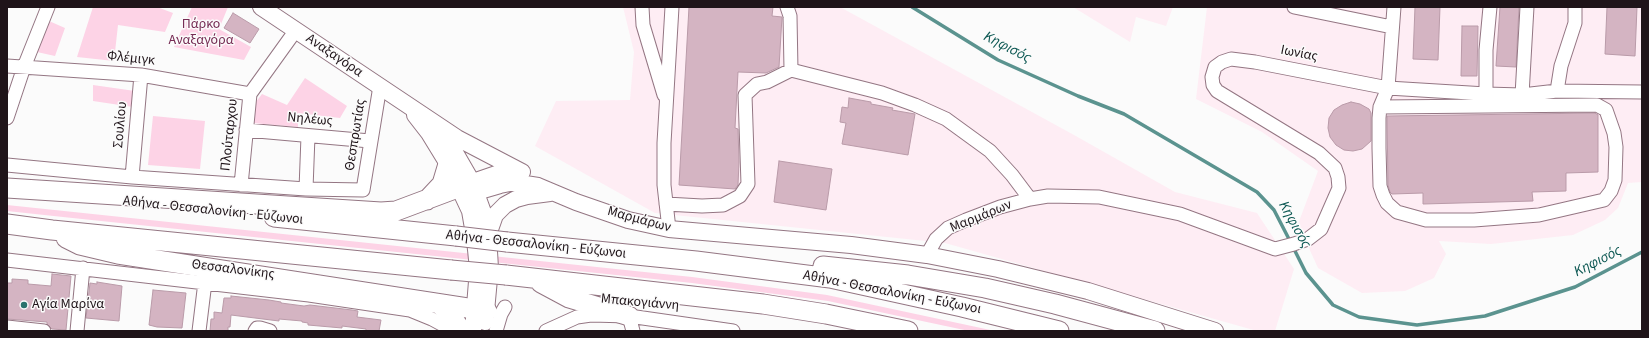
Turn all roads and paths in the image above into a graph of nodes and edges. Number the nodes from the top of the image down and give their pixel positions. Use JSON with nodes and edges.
{"nodes":[{"id":1,"x":48,"y":7,"type":"edge"},
{"id":2,"x":262,"y":7,"type":"edge"},
{"id":3,"x":642,"y":7,"type":"edge"},
{"id":4,"x":672,"y":7,"type":"edge"},
{"id":5,"x":787,"y":7,"type":"edge"},
{"id":6,"x":1294,"y":7,"type":"edge"},
{"id":7,"x":1394,"y":7,"type":"edge"},
{"id":8,"x":1490,"y":7,"type":"edge"},
{"id":9,"x":1527,"y":7,"type":"edge"},
{"id":10,"x":1575,"y":7,"type":"edge"},
{"id":11,"x":1392,"y":27,"type":"junction"},
{"id":12,"x":296,"y":30,"type":"junction"},
{"id":13,"x":7,"y":66,"type":"edge"},
{"id":14,"x":24,"y":68,"type":"junction"},
{"id":15,"x":791,"y":70,"type":"junction"},
{"id":16,"x":141,"y":75,"type":"junction"},
{"id":17,"x":380,"y":86,"type":"junction"},
{"id":18,"x":1388,"y":88,"type":"junction"},
{"id":19,"x":1557,"y":91,"type":"junction"},
{"id":20,"x":1642,"y":92,"type":"edge"},
{"id":21,"x":250,"y":94,"type":"junction"},
{"id":22,"x":1486,"y":94,"type":"junction"},
{"id":23,"x":1522,"y":95,"type":"junction"},
{"id":24,"x":666,"y":102,"type":"junction"},
{"id":25,"x":407,"y":104,"type":"junction"},
{"id":26,"x":1380,"y":107,"type":"junction"},
{"id":27,"x":7,"y":118,"type":"edge"},
{"id":28,"x":439,"y":126,"type":"junction"},
{"id":29,"x":246,"y":130,"type":"junction"},
{"id":30,"x":308,"y":136,"type":"junction"},
{"id":31,"x":370,"y":141,"type":"junction"},
{"id":32,"x":448,"y":164,"type":"junction"},
{"id":33,"x":7,"y":165,"type":"edge"},
{"id":34,"x":522,"y":172,"type":"junction"},
{"id":35,"x":132,"y":177,"type":"junction"},
{"id":36,"x":241,"y":185,"type":"junction"},
{"id":37,"x":7,"y":188,"type":"edge"},
{"id":38,"x":306,"y":189,"type":"junction"},
{"id":39,"x":468,"y":189,"type":"junction"},
{"id":40,"x":556,"y":193,"type":"junction"},
{"id":41,"x":1030,"y":199,"type":"junction"},
{"id":42,"x":426,"y":201,"type":"junction"},
{"id":43,"x":666,"y":204,"type":"junction"},
{"id":44,"x":600,"y":209,"type":"junction"},
{"id":45,"x":7,"y":224,"type":"edge"},
{"id":46,"x":669,"y":229,"type":"junction"},
{"id":47,"x":52,"y":230,"type":"junction"},
{"id":48,"x":488,"y":236,"type":"junction"},
{"id":49,"x":1274,"y":249,"type":"joint"},
{"id":50,"x":927,"y":255,"type":"junction"},
{"id":51,"x":7,"y":260,"type":"edge"},
{"id":52,"x":696,"y":261,"type":"junction"},
{"id":53,"x":83,"y":268,"type":"junction"},
{"id":54,"x":531,"y":278,"type":"junction"},
{"id":55,"x":205,"y":282,"type":"junction"},
{"id":56,"x":439,"y":304,"type":"junction"},
{"id":57,"x":489,"y":309,"type":"junction"},
{"id":58,"x":631,"y":323,"type":"edge"},
{"id":59,"x":7,"y":327,"type":"edge"},
{"id":60,"x":689,"y":327,"type":"edge"},
{"id":61,"x":256,"y":330,"type":"edge"},
{"id":62,"x":44,"y":331,"type":"edge"},
{"id":63,"x":77,"y":331,"type":"edge"},
{"id":64,"x":199,"y":331,"type":"edge"},
{"id":65,"x":270,"y":331,"type":"edge"},
{"id":66,"x":450,"y":331,"type":"edge"},
{"id":67,"x":462,"y":331,"type":"edge"},
{"id":68,"x":473,"y":331,"type":"edge"},
{"id":69,"x":483,"y":331,"type":"edge"},
{"id":70,"x":496,"y":331,"type":"edge"},
{"id":71,"x":546,"y":331,"type":"edge"},
{"id":72,"x":733,"y":331,"type":"edge"},
{"id":73,"x":908,"y":331,"type":"edge"},
{"id":74,"x":1059,"y":331,"type":"edge"},
{"id":75,"x":1155,"y":331,"type":"edge"},
{"id":76,"x":1215,"y":331,"type":"edge"}],
"edges":[{"from":1,"to":14,"type":"street"},
{"from":2,"to":12,"type":"main road","name":"Αναξαγόρα"},
{"from":3,"to":24,"type":"street"},
{"from":4,"to":24,"type":"street"},
{"from":5,"to":15,"type":"street"},
{"from":6,"to":11,"type":"street"},
{"from":7,"to":11,"type":"street"},
{"from":8,"to":22,"type":"street"},
{"from":9,"to":23,"type":"street"},
{"from":10,"to":19,"type":"street"},
{"from":11,"to":18,"type":"street"},
{"from":12,"to":17,"type":"main road","name":"Αναξαγόρα"},
{"from":12,"to":21,"type":"street","name":"Πλούταρχου"},
{"from":13,"to":14,"type":"street","name":"Φλέμιγκ"},
{"from":14,"to":16,"type":"street","name":"Φλέμιγκ"},
{"from":14,"to":27,"type":"street"},
{"from":15,"to":41,"type":"street"},
{"from":15,"to":43,"type":"street"},
{"from":16,"to":21,"type":"street","name":"Φλέμιγκ"},
{"from":16,"to":35,"type":"street","name":"Σουλίου"},
{"from":17,"to":25,"type":"main road","name":"Αναξαγόρα"},
{"from":17,"to":31,"type":"street","name":"Θεσπρωτίας"},
{"from":18,"to":22,"type":"street","name":"Ιωνίας"},
{"from":18,"to":26,"type":"street"},
{"from":18,"to":49,"type":"street","name":"Ιωνίας"},
{"from":19,"to":20,"type":"street","name":"Ιωνίας"},
{"from":19,"to":23,"type":"street","name":"Ιωνίας"},
{"from":21,"to":29,"type":"street","name":"Πλούταρχου"},
{"from":22,"to":23,"type":"street","name":"Ιωνίας"},
{"from":24,"to":43,"type":"street"},
{"from":25,"to":28,"type":"main road","name":"Αναξαγόρα"},
{"from":25,"to":32,"type":"main road","name":"Αναξαγόρα"},
{"from":26,"to":26,"type":"street"},
{"from":28,"to":34,"type":"main road"},
{"from":28,"to":39,"type":"main road","name":"Αναξαγόρα"},
{"from":29,"to":30,"type":"street","name":"Νηλέως"},
{"from":29,"to":36,"type":"street","name":"Πλούταρχου"},
{"from":30,"to":31,"type":"street","name":"Νηλέως"},
{"from":30,"to":38,"type":"street"},
{"from":31,"to":38,"type":"street","name":"Θεσπρωτίας"},
{"from":32,"to":39,"type":"main road","name":"Αναξαγόρα"},
{"from":32,"to":42,"type":"highway"},
{"from":33,"to":35,"type":"street"},
{"from":34,"to":39,"type":"main road","name":"Μαρμάρων"},
{"from":34,"to":44,"type":"main road","name":"Μαρμάρων"},
{"from":35,"to":36,"type":"street"},
{"from":36,"to":38,"type":"street"},
{"from":37,"to":42,"type":"highway"},
{"from":37,"to":52,"type":"highway","name":"Αθήνα - Θεσσαλονίκη - Εύζωνοι","bridge":true},
{"from":39,"to":40,"type":"main road","name":"Μαρμάρων"},
{"from":39,"to":42,"type":"highway"},
{"from":39,"to":48,"type":"main road"},
{"from":39,"to":57,"type":"main road"},
{"from":40,"to":44,"type":"main road","name":"Μαρμάρων"},
{"from":40,"to":48,"type":"main road"},
{"from":41,"to":49,"type":"street","name":"Μαρμάρων"},
{"from":41,"to":50,"type":"street","name":"Μαρμάρων"},
{"from":43,"to":46,"type":"street"},
{"from":44,"to":46,"type":"main road","name":"Μαρμάρων"},
{"from":45,"to":47,"type":"highway"},
{"from":46,"to":50,"type":"main road","name":"Μαρμάρων"},
{"from":47,"to":54,"type":"highway","bridge":true},
{"from":47,"to":56,"type":"highway"},
{"from":48,"to":57,"type":"main road"},
{"from":50,"to":76,"type":"main road"},
{"from":51,"to":53,"type":"street","name":"Θεσσαλονίκης"},
{"from":52,"to":74,"type":"highway","name":"Αθήνα - Θεσσαλονίκη - Εύζωνοι"},
{"from":52,"to":75,"type":"highway"},
{"from":53,"to":55,"type":"street","name":"Θεσσαλονίκης"},
{"from":53,"to":63,"type":"street"},
{"from":54,"to":58,"type":"highway"},
{"from":54,"to":73,"type":"highway"},
{"from":55,"to":64,"type":"street"},
{"from":55,"to":66,"type":"street","name":"Θεσσαλονίκης"},
{"from":56,"to":57,"type":"highway"},
{"from":56,"to":67,"type":"highway"},
{"from":57,"to":68,"type":"main road"},
{"from":57,"to":69,"type":"main road"},
{"from":57,"to":70,"type":"street"},
{"from":58,"to":60,"type":"street","name":"Μπακογιάννη"},
{"from":58,"to":71,"type":"street","name":"Μπακογιάννη"},
{"from":59,"to":62,"type":"street"},
{"from":60,"to":72,"type":"street","name":"Μπακογιάννη"},
{"from":61,"to":65,"type":"street"}]}
